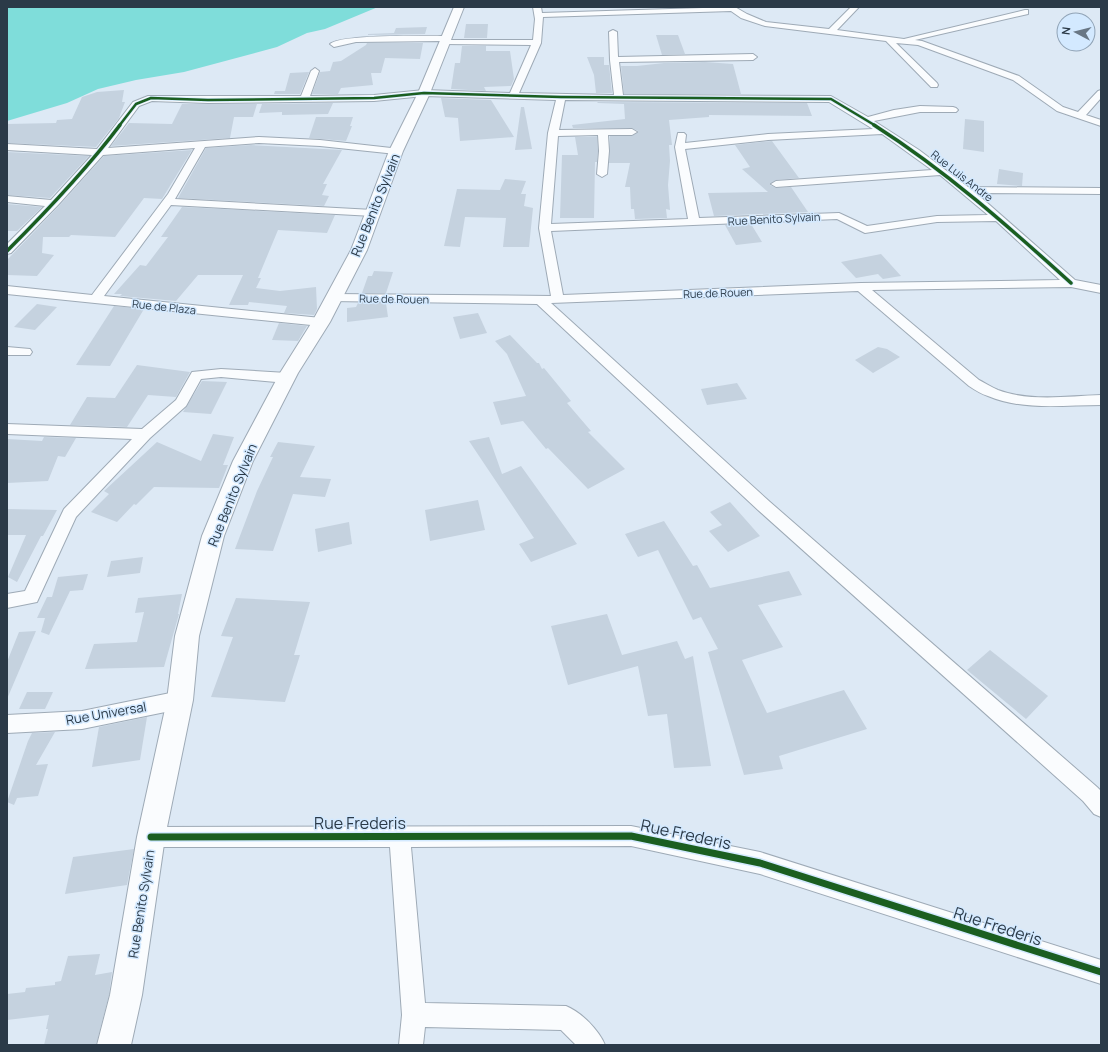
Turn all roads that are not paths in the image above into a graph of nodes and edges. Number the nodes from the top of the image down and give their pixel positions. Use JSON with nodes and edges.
{"nodes":[{"id":1,"x":459,"y":7,"type":"edge"},
{"id":2,"x":855,"y":7,"type":"edge"},
{"id":3,"x":730,"y":8,"type":"edge"},
{"id":4,"x":538,"y":11,"type":"edge"},
{"id":5,"x":1025,"y":12,"type":"dead end"},
{"id":6,"x":832,"y":31,"type":"junction"},
{"id":7,"x":613,"y":32,"type":"dead end"},
{"id":8,"x":445,"y":40,"type":"junction"},
{"id":9,"x":889,"y":40,"type":"junction"},
{"id":10,"x":899,"y":41,"type":"junction"},
{"id":11,"x":536,"y":43,"type":"junction"},
{"id":12,"x":334,"y":44,"type":"dead end"},
{"id":13,"x":753,"y":57,"type":"dead end"},
{"id":14,"x":614,"y":60,"type":"junction"},
{"id":15,"x":315,"y":71,"type":"dead end"},
{"id":16,"x":934,"y":85,"type":"dead end"},
{"id":17,"x":424,"y":93,"type":"junction"},
{"id":18,"x":1101,"y":93,"type":"edge"},
{"id":19,"x":514,"y":95,"type":"junction"},
{"id":20,"x":561,"y":97,"type":"junction"},
{"id":21,"x":619,"y":97,"type":"junction"},
{"id":22,"x":305,"y":98,"type":"junction"},
{"id":23,"x":953,"y":110,"type":"dead end"},
{"id":24,"x":1079,"y":116,"type":"junction"},
{"id":25,"x":867,"y":120,"type":"junction"},
{"id":26,"x":1101,"y":123,"type":"edge"},
{"id":27,"x":884,"y":131,"type":"junction"},
{"id":28,"x":603,"y":132,"type":"junction"},
{"id":29,"x":632,"y":132,"type":"dead end"},
{"id":30,"x":553,"y":133,"type":"junction"},
{"id":31,"x":681,"y":135,"type":"dead end"},
{"id":32,"x":202,"y":144,"type":"junction"},
{"id":33,"x":7,"y":147,"type":"edge"},
{"id":34,"x":680,"y":147,"type":"junction"},
{"id":35,"x":396,"y":151,"type":"junction"},
{"id":36,"x":100,"y":152,"type":"junction"},
{"id":37,"x":942,"y":172,"type":"junction"},
{"id":38,"x":602,"y":174,"type":"dead end"},
{"id":39,"x":776,"y":184,"type":"dead end"},
{"id":40,"x":964,"y":190,"type":"junction"},
{"id":41,"x":1101,"y":192,"type":"edge"},
{"id":42,"x":7,"y":199,"type":"edge"},
{"id":43,"x":168,"y":202,"type":"junction"},
{"id":44,"x":54,"y":203,"type":"junction"},
{"id":45,"x":372,"y":213,"type":"junction"},
{"id":46,"x":999,"y":218,"type":"junction"},
{"id":47,"x":694,"y":223,"type":"junction"},
{"id":48,"x":545,"y":228,"type":"junction"},
{"id":49,"x":7,"y":251,"type":"edge"},
{"id":50,"x":1071,"y":283,"type":"junction"},
{"id":51,"x":861,"y":288,"type":"junction"},
{"id":52,"x":7,"y":290,"type":"edge"},
{"id":53,"x":1101,"y":290,"type":"edge"},
{"id":54,"x":334,"y":298,"type":"junction"},
{"id":55,"x":558,"y":299,"type":"junction"},
{"id":56,"x":94,"y":300,"type":"junction"},
{"id":57,"x":540,"y":300,"type":"junction"},
{"id":58,"x":321,"y":322,"type":"junction"},
{"id":59,"x":7,"y":351,"type":"edge"},
{"id":60,"x":25,"y":352,"type":"dead end"},
{"id":61,"x":287,"y":378,"type":"junction"},
{"id":62,"x":1101,"y":400,"type":"edge"},
{"id":63,"x":7,"y":429,"type":"edge"},
{"id":64,"x":145,"y":434,"type":"junction"},
{"id":65,"x":7,"y":601,"type":"edge"},
{"id":66,"x":180,"y":700,"type":"junction"},
{"id":67,"x":7,"y":724,"type":"edge"},
{"id":68,"x":1097,"y":797,"type":"edge"},
{"id":69,"x":400,"y":836,"type":"junction"},
{"id":70,"x":151,"y":837,"type":"junction"},
{"id":71,"x":1101,"y":972,"type":"edge"},
{"id":72,"x":414,"y":1015,"type":"junction"},
{"id":73,"x":114,"y":1045,"type":"edge"},
{"id":74,"x":411,"y":1045,"type":"edge"},
{"id":75,"x":593,"y":1045,"type":"edge"}],
"edges":[{"from":1,"to":8,"type":"main road","name":"Rue Benito Sylvain"},
{"from":2,"to":6,"type":"street"},
{"from":3,"to":4,"type":"street"},
{"from":3,"to":6,"type":"street"},
{"from":4,"to":11,"type":"street"},
{"from":5,"to":10,"type":"street"},
{"from":6,"to":9,"type":"street"},
{"from":7,"to":14,"type":"street"},
{"from":8,"to":11,"type":"street"},
{"from":8,"to":12,"type":"street"},
{"from":8,"to":17,"type":"main road","name":"Rue Benito Sylvain"},
{"from":9,"to":10,"type":"street"},
{"from":9,"to":16,"type":"street"},
{"from":10,"to":24,"type":"street"},
{"from":11,"to":19,"type":"street"},
{"from":13,"to":14,"type":"street"},
{"from":14,"to":21,"type":"street"},
{"from":15,"to":22,"type":"street"},
{"from":17,"to":19,"type":"street"},
{"from":17,"to":22,"type":"street"},
{"from":17,"to":35,"type":"main road","name":"Rue Benito Sylvain"},
{"from":18,"to":24,"type":"street"},
{"from":19,"to":20,"type":"street"},
{"from":20,"to":21,"type":"street"},
{"from":20,"to":30,"type":"street"},
{"from":21,"to":25,"type":"street","name":"Rue Luis Andre"},
{"from":22,"to":36,"type":"street"},
{"from":23,"to":25,"type":"street"},
{"from":24,"to":26,"type":"street"},
{"from":25,"to":27,"type":"street","name":"Rue Luis Andre"},
{"from":27,"to":34,"type":"street"},
{"from":27,"to":37,"type":"street","name":"Rue Luis Andre"},
{"from":28,"to":29,"type":"street"},
{"from":28,"to":30,"type":"street"},
{"from":28,"to":38,"type":"street"},
{"from":30,"to":48,"type":"street"},
{"from":31,"to":34,"type":"street"},
{"from":32,"to":35,"type":"street"},
{"from":32,"to":36,"type":"street"},
{"from":32,"to":43,"type":"street"},
{"from":33,"to":36,"type":"street"},
{"from":34,"to":47,"type":"street"},
{"from":35,"to":45,"type":"main road","name":"Rue Benito Sylvain"},
{"from":36,"to":44,"type":"street"},
{"from":37,"to":39,"type":"street"},
{"from":37,"to":40,"type":"street","name":"Rue Luis Andre"},
{"from":40,"to":41,"type":"street"},
{"from":40,"to":46,"type":"street","name":"Rue Luis Andre"},
{"from":42,"to":44,"type":"street"},
{"from":43,"to":45,"type":"street"},
{"from":43,"to":56,"type":"street"},
{"from":44,"to":49,"type":"street"},
{"from":45,"to":54,"type":"main road","name":"Rue Benito Sylvain"},
{"from":46,"to":47,"type":"street","name":"Rue Benito Sylvain"},
{"from":46,"to":50,"type":"street","name":"Rue Luis Andre"},
{"from":47,"to":48,"type":"street","name":"Rue Benito Sylvain"},
{"from":48,"to":55,"type":"street"},
{"from":50,"to":51,"type":"street","name":"Rue de Rouen"},
{"from":50,"to":53,"type":"street","name":"Rue de Rouen"},
{"from":51,"to":55,"type":"street","name":"Rue de Rouen"},
{"from":51,"to":62,"type":"street"},
{"from":52,"to":56,"type":"street","name":"Rue de Plaza"},
{"from":54,"to":57,"type":"street","name":"Rue de Rouen"},
{"from":54,"to":58,"type":"main road","name":"Rue Benito Sylvain"},
{"from":55,"to":57,"type":"street","name":"Rue de Rouen"},
{"from":56,"to":58,"type":"street","name":"Rue de Plaza"},
{"from":57,"to":68,"type":"street"},
{"from":58,"to":61,"type":"main road","name":"Rue Benito Sylvain"},
{"from":59,"to":60,"type":"street"},
{"from":61,"to":64,"type":"street"},
{"from":61,"to":66,"type":"main road","name":"Rue Benito Sylvain"},
{"from":63,"to":64,"type":"street"},
{"from":64,"to":65,"type":"street"},
{"from":66,"to":67,"type":"street","name":"Rue Universal"},
{"from":66,"to":70,"type":"main road","name":"Rue Benito Sylvain"},
{"from":69,"to":70,"type":"street","name":"Rue Frederis"},
{"from":69,"to":71,"type":"street","name":"Rue Frederis"},
{"from":69,"to":72,"type":"street"},
{"from":70,"to":73,"type":"main road","name":"Rue Benito Sylvain"},
{"from":72,"to":74,"type":"street"},
{"from":72,"to":75,"type":"street"}]}
